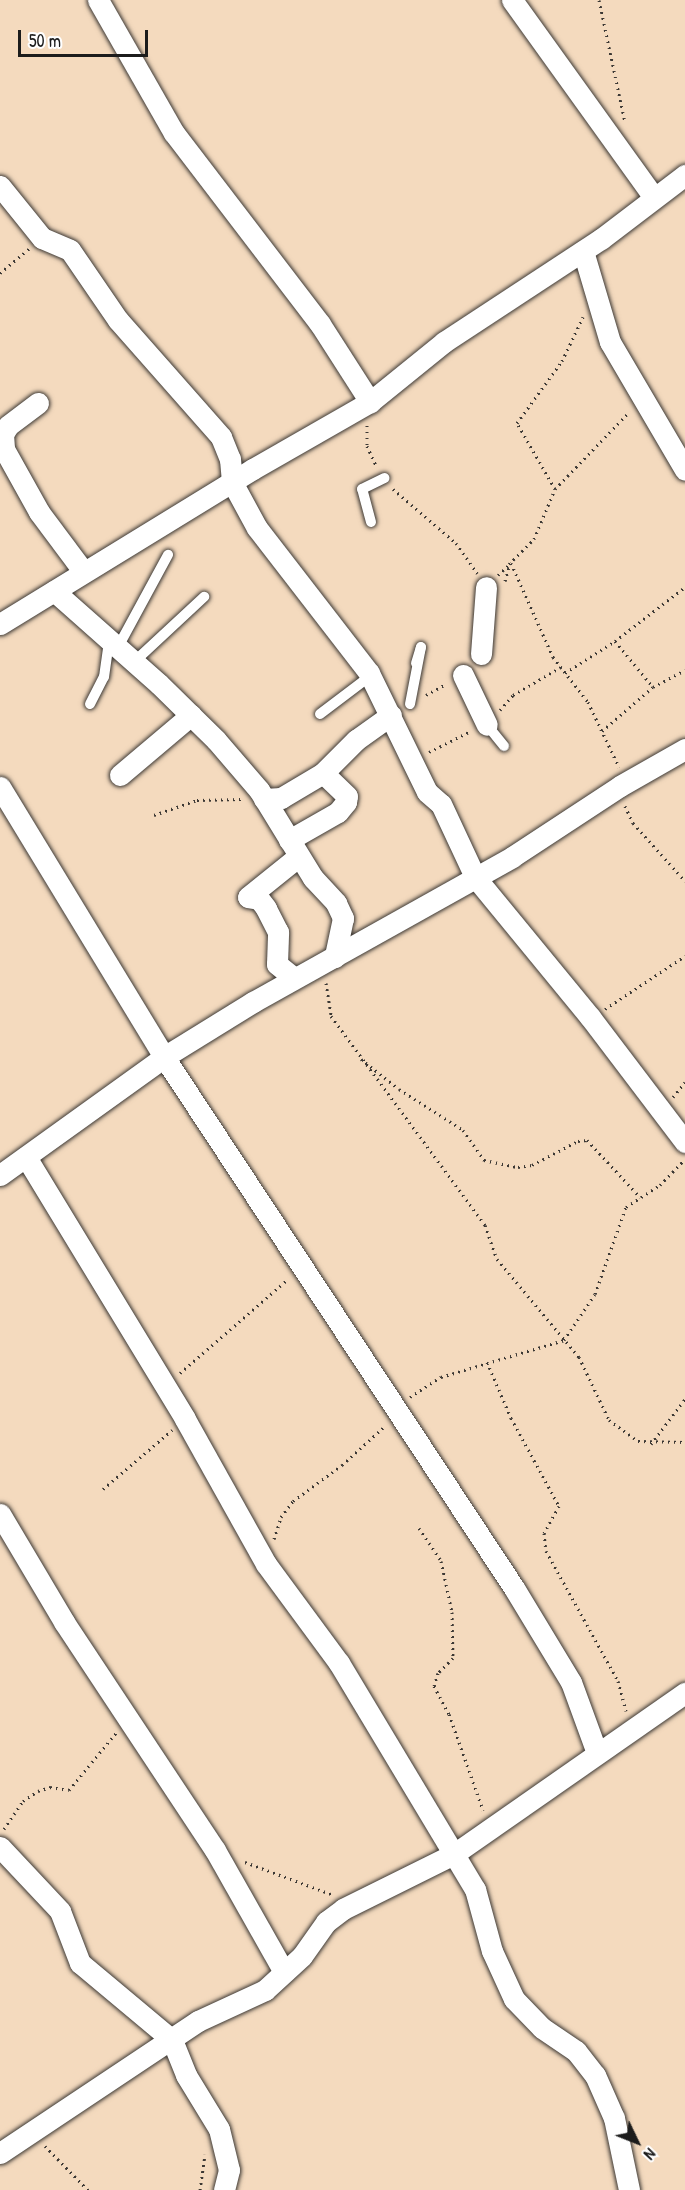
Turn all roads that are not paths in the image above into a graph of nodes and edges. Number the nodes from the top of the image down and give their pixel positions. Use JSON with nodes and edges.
{"nodes":[{"id":1,"x":98,"y":0,"type":"edge"},
{"id":2,"x":512,"y":0,"type":"edge"},
{"id":3,"x":685,"y":175,"type":"edge"},
{"id":4,"x":0,"y":186,"type":"edge"},
{"id":5,"x":653,"y":196,"type":"junction"},
{"id":6,"x":584,"y":251,"type":"junction"},
{"id":7,"x":370,"y":402,"type":"junction"},
{"id":8,"x":38,"y":403,"type":"dead end"},
{"id":9,"x":685,"y":470,"type":"edge"},
{"id":10,"x":385,"y":477,"type":"dead end"},
{"id":11,"x":232,"y":482,"type":"junction"},
{"id":12,"x":371,"y":522,"type":"dead end"},
{"id":13,"x":168,"y":555,"type":"dead end"},
{"id":14,"x":83,"y":571,"type":"junction"},
{"id":15,"x":486,"y":587,"type":"road end"},
{"id":16,"x":54,"y":591,"type":"junction"},
{"id":17,"x":204,"y":597,"type":"dead end"},
{"id":18,"x":0,"y":624,"type":"edge"},
{"id":19,"x":114,"y":644,"type":"junction"},
{"id":20,"x":481,"y":654,"type":"dead end"},
{"id":21,"x":134,"y":662,"type":"junction"},
{"id":22,"x":416,"y":663,"type":"dead end"},
{"id":23,"x":463,"y":675,"type":"dead end"},
{"id":24,"x":370,"y":676,"type":"junction"},
{"id":25,"x":90,"y":704,"type":"dead end"},
{"id":26,"x":410,"y":704,"type":"dead end"},
{"id":27,"x":320,"y":714,"type":"dead end"},
{"id":28,"x":391,"y":715,"type":"junction"},
{"id":29,"x":191,"y":716,"type":"junction"},
{"id":30,"x":487,"y":725,"type":"joint"},
{"id":31,"x":504,"y":746,"type":"dead end"},
{"id":32,"x":685,"y":749,"type":"edge"},
{"id":33,"x":323,"y":773,"type":"junction"},
{"id":34,"x":120,"y":775,"type":"dead end"},
{"id":35,"x":0,"y":787,"type":"edge"},
{"id":36,"x":264,"y":799,"type":"junction"},
{"id":37,"x":294,"y":848,"type":"junction"},
{"id":38,"x":475,"y":877,"type":"junction"},
{"id":39,"x":329,"y":960,"type":"junction"},
{"id":40,"x":294,"y":978,"type":"junction"},
{"id":41,"x":164,"y":1057,"type":"junction"},
{"id":42,"x":685,"y":1142,"type":"edge"},
{"id":43,"x":26,"y":1157,"type":"junction"},
{"id":44,"x":0,"y":1175,"type":"edge"},
{"id":45,"x":0,"y":1514,"type":"edge"},
{"id":46,"x":685,"y":1694,"type":"edge"},
{"id":47,"x":597,"y":1753,"type":"junction"},
{"id":48,"x":1,"y":1849,"type":"edge"},
{"id":49,"x":454,"y":1854,"type":"junction"},
{"id":50,"x":284,"y":1972,"type":"junction"},
{"id":51,"x":172,"y":2040,"type":"junction"},
{"id":52,"x":0,"y":2153,"type":"edge"},
{"id":53,"x":224,"y":2190,"type":"edge"},
{"id":54,"x":629,"y":2190,"type":"edge"}],
"edges":[{"from":1,"to":7,"type":"street"},
{"from":2,"to":5,"type":"street"},
{"from":3,"to":5,"type":"street"},
{"from":4,"to":11,"type":"street"},
{"from":5,"to":6,"type":"street"},
{"from":6,"to":7,"type":"street"},
{"from":6,"to":9,"type":"street"},
{"from":7,"to":11,"type":"street"},
{"from":8,"to":14,"type":"street"},
{"from":10,"to":12,"type":"lane"},
{"from":11,"to":14,"type":"street"},
{"from":11,"to":24,"type":"street"},
{"from":13,"to":19,"type":"lane"},
{"from":14,"to":16,"type":"street"},
{"from":15,"to":20,"type":"street"},
{"from":16,"to":18,"type":"street"},
{"from":16,"to":19,"type":"street"},
{"from":17,"to":21,"type":"lane"},
{"from":19,"to":21,"type":"street"},
{"from":19,"to":25,"type":"lane"},
{"from":21,"to":29,"type":"street"},
{"from":22,"to":26,"type":"lane"},
{"from":23,"to":30,"type":"street"},
{"from":24,"to":27,"type":"lane"},
{"from":24,"to":28,"type":"street"},
{"from":28,"to":33,"type":"street"},
{"from":28,"to":38,"type":"street"},
{"from":29,"to":34,"type":"street"},
{"from":29,"to":36,"type":"street"},
{"from":30,"to":31,"type":"lane"},
{"from":32,"to":38,"type":"street"},
{"from":33,"to":36,"type":"street"},
{"from":33,"to":37,"type":"street"},
{"from":35,"to":41,"type":"street"},
{"from":36,"to":37,"type":"street"},
{"from":37,"to":39,"type":"street"},
{"from":37,"to":40,"type":"street"},
{"from":38,"to":39,"type":"street"},
{"from":38,"to":42,"type":"street"},
{"from":39,"to":40,"type":"street"},
{"from":40,"to":41,"type":"street"},
{"from":41,"to":43,"type":"street"},
{"from":41,"to":47,"type":"street"},
{"from":43,"to":44,"type":"street"},
{"from":43,"to":49,"type":"street"},
{"from":45,"to":50,"type":"street"},
{"from":46,"to":47,"type":"street"},
{"from":47,"to":49,"type":"street"},
{"from":48,"to":51,"type":"street"},
{"from":49,"to":50,"type":"street"},
{"from":49,"to":54,"type":"street"},
{"from":50,"to":51,"type":"street"},
{"from":51,"to":52,"type":"street"},
{"from":51,"to":53,"type":"street"}]}
